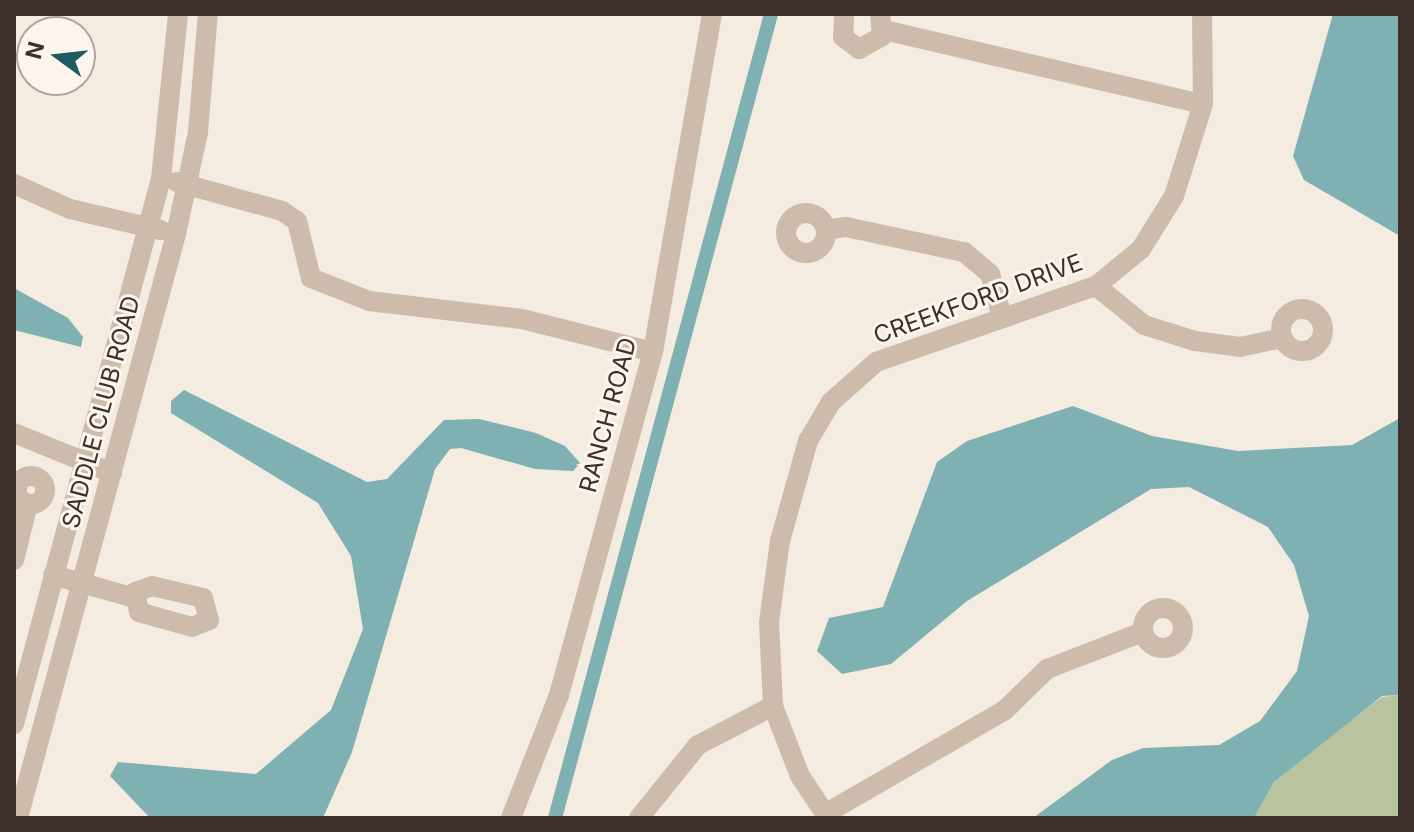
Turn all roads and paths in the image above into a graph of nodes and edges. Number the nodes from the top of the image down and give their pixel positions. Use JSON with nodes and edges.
{"nodes":[{"id":1,"x":178,"y":14,"type":"edge"},
{"id":2,"x":208,"y":14,"type":"edge"},
{"id":3,"x":712,"y":14,"type":"edge"},
{"id":4,"x":844,"y":14,"type":"edge"},
{"id":5,"x":1202,"y":14,"type":"edge"},
{"id":6,"x":882,"y":22,"type":"edge"},
{"id":7,"x":1203,"y":104,"type":"junction"},
{"id":8,"x":161,"y":179,"type":"junction"},
{"id":9,"x":14,"y":184,"type":"edge"},
{"id":10,"x":188,"y":184,"type":"junction"},
{"id":11,"x":148,"y":227,"type":"junction"},
{"id":12,"x":826,"y":230,"type":"dead end"},
{"id":13,"x":176,"y":234,"type":"junction"},
{"id":14,"x":1096,"y":286,"type":"junction"},
{"id":15,"x":1002,"y":317,"type":"junction"},
{"id":16,"x":1282,"y":338,"type":"dead end"},
{"id":17,"x":653,"y":352,"type":"junction"},
{"id":18,"x":14,"y":433,"type":"edge"},
{"id":19,"x":82,"y":465,"type":"junction"},
{"id":20,"x":112,"y":473,"type":"junction"},
{"id":21,"x":28,"y":504,"type":"dead end"},
{"id":22,"x":14,"y":560,"type":"edge"},
{"id":23,"x":53,"y":575,"type":"junction"},
{"id":24,"x":82,"y":583,"type":"junction"},
{"id":25,"x":132,"y":597,"type":"dead end"},
{"id":26,"x":1143,"y":632,"type":"dead end"},
{"id":27,"x":21,"y":668,"type":"edge"},
{"id":28,"x":57,"y":676,"type":"junction"},
{"id":29,"x":773,"y":706,"type":"junction"},
{"id":30,"x":14,"y":724,"type":"edge"},
{"id":31,"x":827,"y":816,"type":"edge"},
{"id":32,"x":18,"y":818,"type":"edge"},
{"id":33,"x":511,"y":818,"type":"edge"},
{"id":34,"x":639,"y":818,"type":"edge"}],
"edges":[{"from":1,"to":8,"type":"street","name":"SADDLE CLUB ROAD"},
{"from":2,"to":10,"type":"street","name":"SADDLE CLUB ROAD"},
{"from":3,"to":17,"type":"street","name":"RANCH ROAD"},
{"from":4,"to":6,"type":"street"},
{"from":5,"to":7,"type":"street","name":"CREEKFORD DRIVE"},
{"from":6,"to":7,"type":"street"},
{"from":7,"to":14,"type":"street","name":"CREEKFORD DRIVE"},
{"from":8,"to":10,"type":"street"},
{"from":8,"to":11,"type":"street","name":"SADDLE CLUB ROAD"},
{"from":9,"to":11,"type":"street"},
{"from":10,"to":13,"type":"street","name":"SADDLE CLUB ROAD"},
{"from":10,"to":17,"type":"street"},
{"from":11,"to":13,"type":"street"},
{"from":11,"to":19,"type":"street","name":"SADDLE CLUB ROAD"},
{"from":12,"to":15,"type":"street"},
{"from":13,"to":20,"type":"street","name":"SADDLE CLUB ROAD"},
{"from":14,"to":15,"type":"street","name":"CREEKFORD DRIVE"},
{"from":14,"to":16,"type":"street"},
{"from":15,"to":29,"type":"street","name":"CREEKFORD DRIVE"},
{"from":17,"to":33,"type":"street","name":"RANCH ROAD"},
{"from":18,"to":19,"type":"street"},
{"from":19,"to":20,"type":"street"},
{"from":19,"to":23,"type":"street","name":"SADDLE CLUB ROAD"},
{"from":20,"to":24,"type":"street","name":"SADDLE CLUB ROAD"},
{"from":21,"to":22,"type":"street"},
{"from":23,"to":24,"type":"street"},
{"from":23,"to":27,"type":"street","name":"SADDLE CLUB ROAD"},
{"from":24,"to":25,"type":"street"},
{"from":24,"to":28,"type":"street","name":"SADDLE CLUB ROAD"},
{"from":26,"to":31,"type":"street"},
{"from":27,"to":28,"type":"street"},
{"from":27,"to":30,"type":"street","name":"SADDLE CLUB ROAD"},
{"from":28,"to":32,"type":"street","name":"SADDLE CLUB ROAD"},
{"from":29,"to":31,"type":"street","name":"CREEKFORD DRIVE"},
{"from":29,"to":34,"type":"street"}]}
